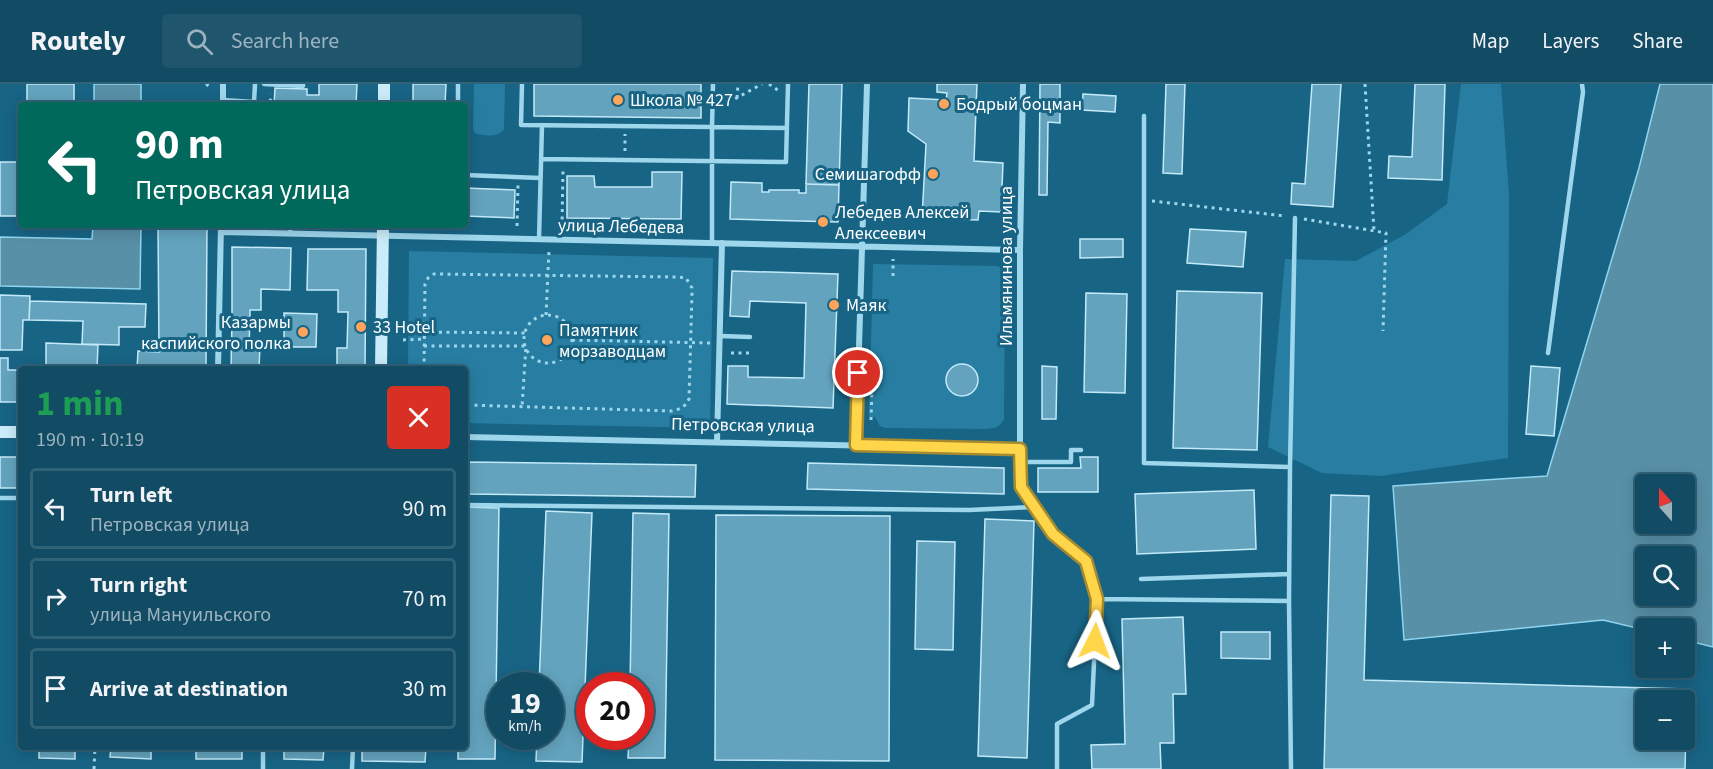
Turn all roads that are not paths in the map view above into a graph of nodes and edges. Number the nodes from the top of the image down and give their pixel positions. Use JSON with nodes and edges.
{"nodes":[{"id":1,"x":223,"y":84,"type":"edge"},
{"id":2,"x":255,"y":84,"type":"edge"},
{"id":3,"x":264,"y":84,"type":"edge"},
{"id":4,"x":271,"y":84,"type":"edge"},
{"id":5,"x":303,"y":84,"type":"edge"},
{"id":6,"x":384,"y":84,"type":"edge"},
{"id":7,"x":458,"y":84,"type":"edge"},
{"id":8,"x":522,"y":84,"type":"edge"},
{"id":9,"x":713,"y":84,"type":"edge"},
{"id":10,"x":788,"y":84,"type":"edge"},
{"id":11,"x":867,"y":84,"type":"edge"},
{"id":12,"x":1023,"y":84,"type":"edge"},
{"id":13,"x":1582,"y":84,"type":"edge"},
{"id":14,"x":223,"y":102,"type":"edge"},
{"id":15,"x":254,"y":102,"type":"edge"},
{"id":16,"x":384,"y":102,"type":"edge"},
{"id":17,"x":458,"y":102,"type":"edge"},
{"id":18,"x":1144,"y":116,"type":"dead end"},
{"id":19,"x":542,"y":125,"type":"junction"},
{"id":20,"x":712,"y":128,"type":"junction"},
{"id":21,"x":787,"y":128,"type":"junction"},
{"id":22,"x":541,"y":159,"type":"junction"},
{"id":23,"x":712,"y":162,"type":"junction"},
{"id":24,"x":468,"y":175,"type":"edge"},
{"id":25,"x":540,"y":178,"type":"junction"},
{"id":26,"x":1294,"y":218,"type":"dead end"},
{"id":27,"x":221,"y":228,"type":"edge"},
{"id":28,"x":291,"y":228,"type":"edge"},
{"id":29,"x":383,"y":230,"type":"edge"},
{"id":30,"x":290,"y":233,"type":"junction"},
{"id":31,"x":539,"y":239,"type":"junction"},
{"id":32,"x":712,"y":243,"type":"junction"},
{"id":33,"x":722,"y":243,"type":"junction"},
{"id":34,"x":862,"y":246,"type":"junction"},
{"id":35,"x":1020,"y":250,"type":"junction"},
{"id":36,"x":720,"y":336,"type":"junction"},
{"id":37,"x":750,"y":337,"type":"dead end"},
{"id":38,"x":1548,"y":352,"type":"dead end"},
{"id":39,"x":218,"y":366,"type":"edge"},
{"id":40,"x":381,"y":366,"type":"edge"},
{"id":41,"x":0,"y":432,"type":"edge"},
{"id":42,"x":18,"y":432,"type":"edge"},
{"id":43,"x":468,"y":437,"type":"edge"},
{"id":44,"x":717,"y":442,"type":"junction"},
{"id":45,"x":856,"y":445,"type":"junction"},
{"id":46,"x":1020,"y":449,"type":"junction"},
{"id":47,"x":1081,"y":450,"type":"dead end"},
{"id":48,"x":1020,"y":462,"type":"junction"},
{"id":49,"x":1290,"y":467,"type":"junction"},
{"id":50,"x":0,"y":498,"type":"edge"},
{"id":51,"x":18,"y":498,"type":"edge"},
{"id":52,"x":468,"y":505,"type":"edge"},
{"id":53,"x":1035,"y":507,"type":"junction"},
{"id":54,"x":1290,"y":574,"type":"junction"},
{"id":55,"x":1141,"y":579,"type":"dead end"},
{"id":56,"x":1097,"y":599,"type":"junction"},
{"id":57,"x":1289,"y":601,"type":"junction"},
{"id":58,"x":263,"y":750,"type":"edge"},
{"id":59,"x":353,"y":750,"type":"edge"},
{"id":60,"x":263,"y":769,"type":"edge"},
{"id":61,"x":352,"y":769,"type":"edge"},
{"id":62,"x":1057,"y":769,"type":"edge"},
{"id":63,"x":1291,"y":769,"type":"edge"}],
"edges":[{"from":1,"to":14,"type":"street"},
{"from":2,"to":15,"type":"lane"},
{"from":3,"to":4,"type":"lane"},
{"from":4,"to":5,"type":"lane"},
{"from":6,"to":16,"type":"street"},
{"from":7,"to":17,"type":"lane"},
{"from":8,"to":19,"type":"lane"},
{"from":9,"to":20,"type":"lane"},
{"from":10,"to":21,"type":"lane"},
{"from":11,"to":34,"type":"street"},
{"from":12,"to":35,"type":"street","name":"Ильмянинова улица"},
{"from":13,"to":38,"type":"lane"},
{"from":18,"to":49,"type":"lane"},
{"from":19,"to":20,"type":"lane"},
{"from":19,"to":22,"type":"lane"},
{"from":20,"to":21,"type":"lane"},
{"from":20,"to":23,"type":"lane"},
{"from":21,"to":23,"type":"lane"},
{"from":22,"to":23,"type":"lane"},
{"from":22,"to":25,"type":"lane"},
{"from":23,"to":32,"type":"lane"},
{"from":24,"to":25,"type":"lane"},
{"from":25,"to":31,"type":"lane"},
{"from":26,"to":49,"type":"lane"},
{"from":27,"to":30,"type":"street","name":"улица Лебедева"},
{"from":27,"to":39,"type":"street"},
{"from":28,"to":30,"type":"lane"},
{"from":29,"to":30,"type":"street","name":"улица Лебедева"},
{"from":29,"to":31,"type":"street","name":"улица Лебедева"},
{"from":29,"to":40,"type":"street"},
{"from":31,"to":32,"type":"street","name":"улица Лебедева"},
{"from":32,"to":33,"type":"street","name":"улица Лебедева"},
{"from":33,"to":34,"type":"street","name":"улица Лебедева"},
{"from":33,"to":36,"type":"street"},
{"from":34,"to":35,"type":"street","name":"улица Лебедева"},
{"from":34,"to":45,"type":"street"},
{"from":35,"to":46,"type":"street","name":"Ильмянинова улица"},
{"from":36,"to":37,"type":"lane"},
{"from":36,"to":44,"type":"street"},
{"from":41,"to":42,"type":"street"},
{"from":43,"to":44,"type":"street","name":"Петровская улица"},
{"from":44,"to":45,"type":"street","name":"Петровская улица"},
{"from":45,"to":46,"type":"street","name":"Петровская улица"},
{"from":46,"to":48,"type":"lane"},
{"from":47,"to":48,"type":"lane"},
{"from":48,"to":53,"type":"lane"},
{"from":49,"to":54,"type":"lane"},
{"from":50,"to":51,"type":"lane"},
{"from":52,"to":53,"type":"lane"},
{"from":53,"to":56,"type":"lane"},
{"from":54,"to":55,"type":"lane"},
{"from":54,"to":57,"type":"lane"},
{"from":56,"to":57,"type":"lane"},
{"from":56,"to":62,"type":"lane"},
{"from":57,"to":63,"type":"lane"},
{"from":58,"to":60,"type":"lane"},
{"from":59,"to":61,"type":"lane"}]}
